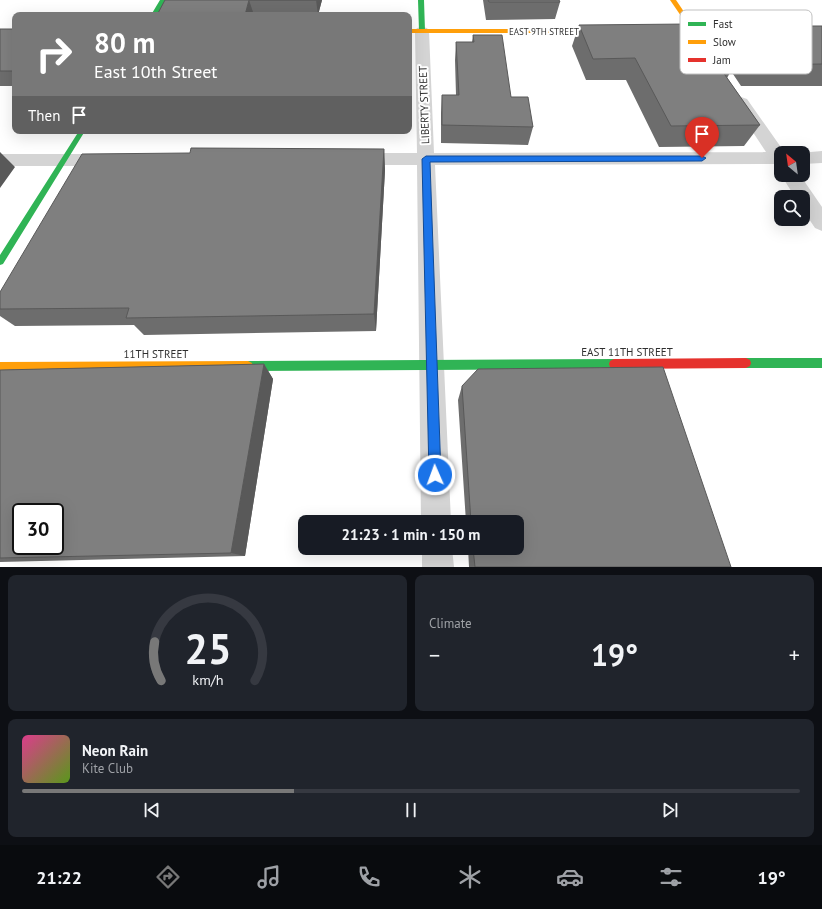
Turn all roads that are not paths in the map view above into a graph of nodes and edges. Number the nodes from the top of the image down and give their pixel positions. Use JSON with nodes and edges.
{"nodes":[{"id":1,"x":163,"y":0,"type":"edge"},
{"id":2,"x":421,"y":0,"type":"edge"},
{"id":3,"x":674,"y":0,"type":"edge"},
{"id":4,"x":680,"y":10,"type":"edge"},
{"id":5,"x":156,"y":12,"type":"edge"},
{"id":6,"x":416,"y":31,"type":"edge"},
{"id":7,"x":614,"y":31,"type":"edge"},
{"id":8,"x":670,"y":31,"type":"edge"},
{"id":9,"x":680,"y":33,"type":"edge"},
{"id":10,"x":732,"y":88,"type":"edge"},
{"id":11,"x":80,"y":134,"type":"edge"},
{"id":12,"x":774,"y":150,"type":"edge"},
{"id":13,"x":810,"y":158,"type":"edge"},
{"id":14,"x":822,"y":158,"type":"edge"},
{"id":15,"x":339,"y":159,"type":"edge"},
{"id":16,"x":426,"y":159,"type":"junction"},
{"id":17,"x":774,"y":159,"type":"edge"},
{"id":18,"x":0,"y":160,"type":"edge"},
{"id":19,"x":64,"y":160,"type":"junction"},
{"id":20,"x":127,"y":160,"type":"edge"},
{"id":21,"x":795,"y":182,"type":"edge"},
{"id":22,"x":822,"y":223,"type":"edge"},
{"id":23,"x":0,"y":262,"type":"edge"},
{"id":24,"x":822,"y":363,"type":"edge"},
{"id":25,"x":432,"y":365,"type":"junction"},
{"id":26,"x":0,"y":367,"type":"edge"},
{"id":27,"x":436,"y":515,"type":"edge"},
{"id":28,"x":437,"y":555,"type":"edge"},
{"id":29,"x":438,"y":567,"type":"edge"}],
"edges":[{"from":1,"to":5,"type":"street"},
{"from":2,"to":6,"type":"street","name":"LIBERTY STREET"},
{"from":3,"to":4,"type":"street"},
{"from":6,"to":7,"type":"street","name":"EAST 9TH STREET"},
{"from":6,"to":16,"type":"street","name":"LIBERTY STREET"},
{"from":8,"to":9,"type":"street"},
{"from":10,"to":12,"type":"street"},
{"from":11,"to":19,"type":"street"},
{"from":13,"to":14,"type":"street"},
{"from":15,"to":16,"type":"street"},
{"from":16,"to":17,"type":"street"},
{"from":16,"to":25,"type":"street","name":"LIBERTY STREET"},
{"from":18,"to":19,"type":"street"},
{"from":19,"to":20,"type":"street"},
{"from":19,"to":23,"type":"street"},
{"from":21,"to":22,"type":"street"},
{"from":24,"to":25,"type":"street","name":"EAST 11TH STREET"},
{"from":25,"to":26,"type":"street","name":"11TH STREET"},
{"from":25,"to":27,"type":"street","name":"LIBERTY STREET"},
{"from":28,"to":29,"type":"street"}]}
